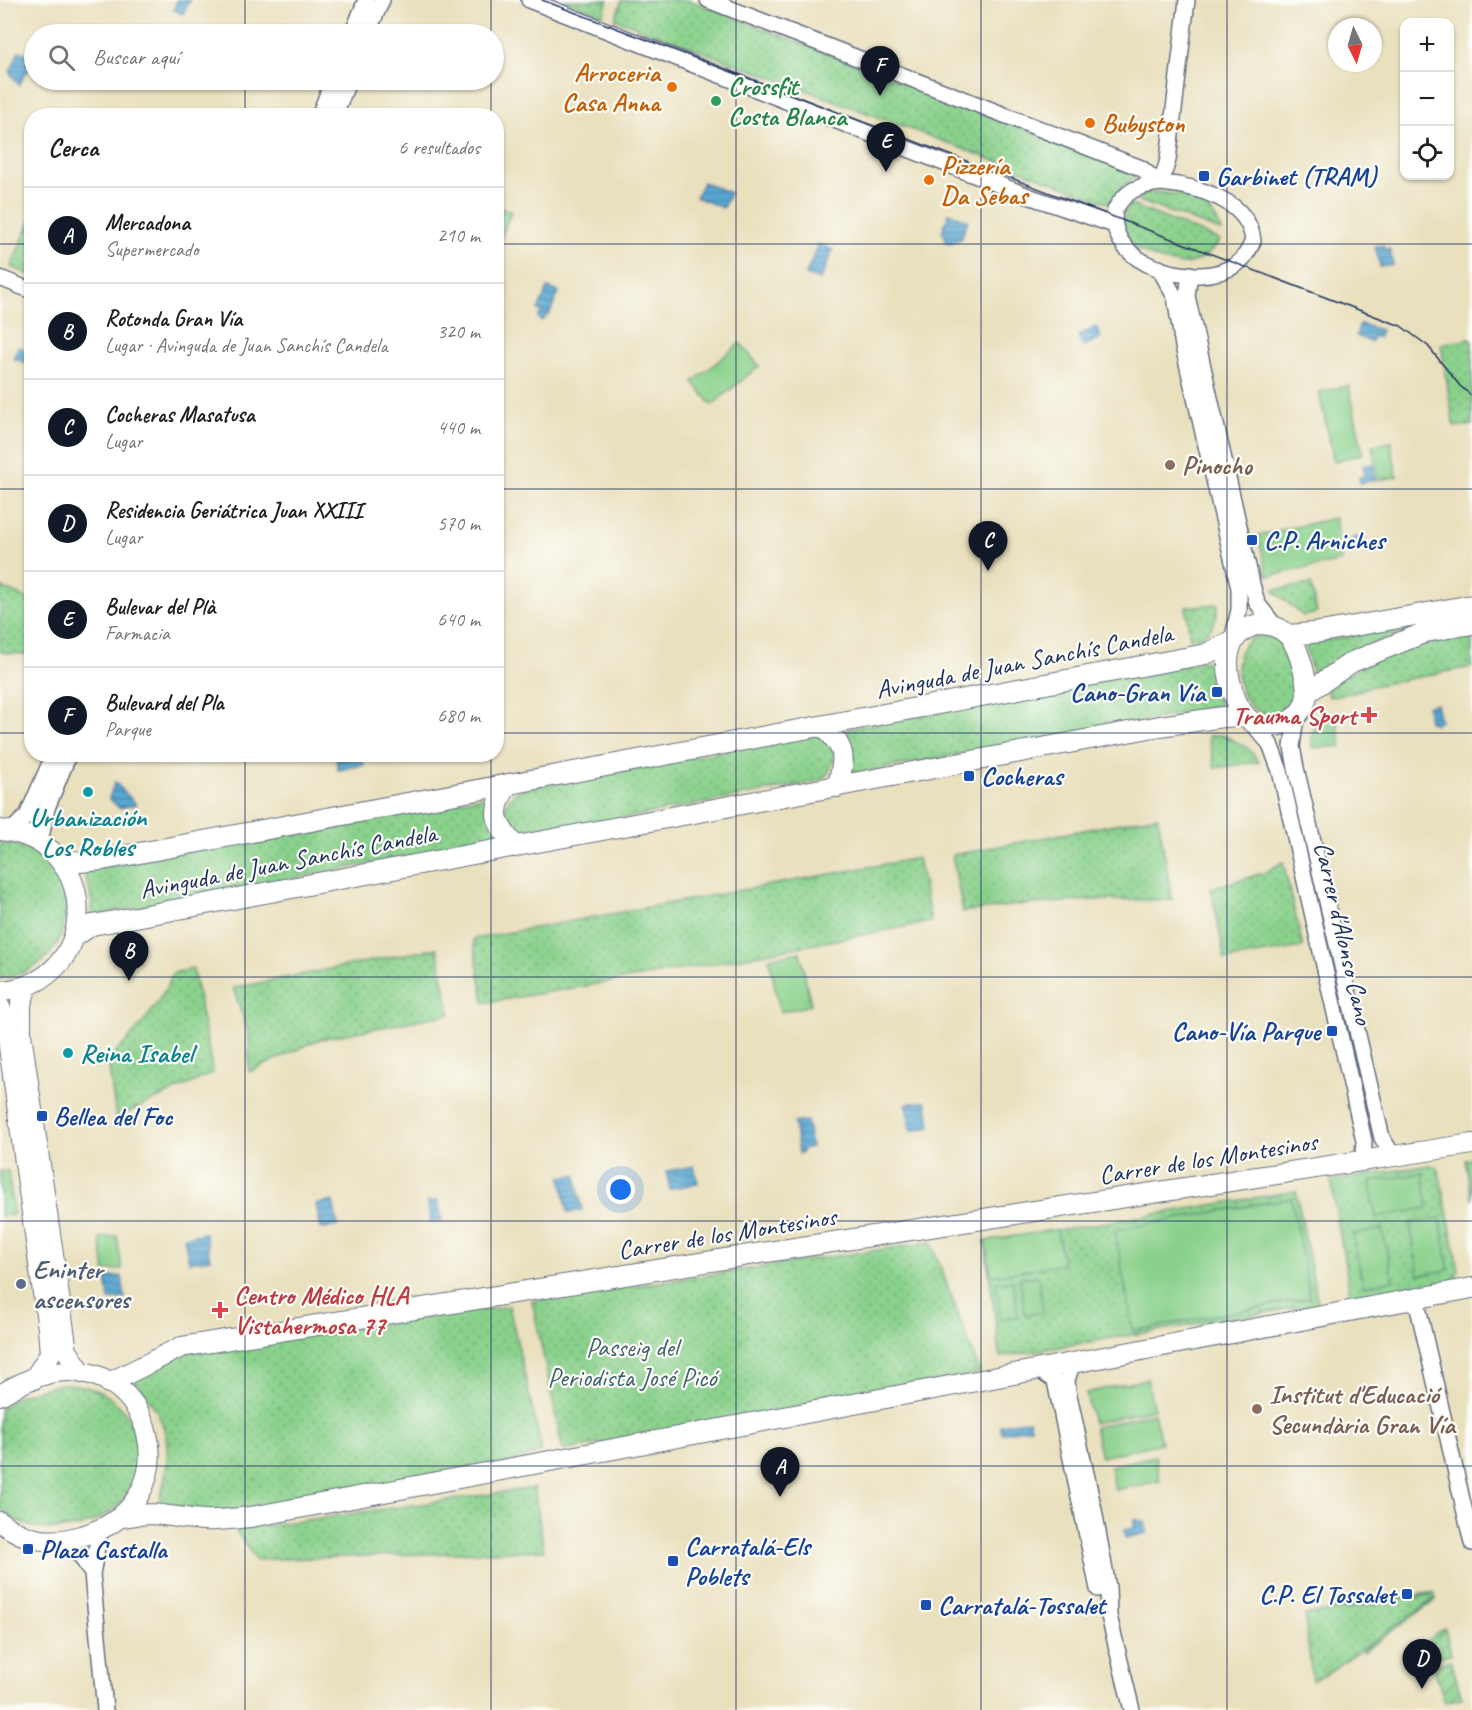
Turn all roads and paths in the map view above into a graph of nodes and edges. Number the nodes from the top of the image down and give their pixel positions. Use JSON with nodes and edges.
{"nodes":[{"id":1,"x":366,"y":0,"type":"edge"},
{"id":2,"x":382,"y":0,"type":"edge"},
{"id":3,"x":530,"y":0,"type":"edge"},
{"id":4,"x":708,"y":0,"type":"edge"},
{"id":5,"x":1187,"y":0,"type":"edge"},
{"id":6,"x":356,"y":24,"type":"edge"},
{"id":7,"x":371,"y":24,"type":"edge"},
{"id":8,"x":329,"y":90,"type":"edge"},
{"id":9,"x":345,"y":90,"type":"edge"},
{"id":10,"x":322,"y":108,"type":"edge"},
{"id":11,"x":337,"y":108,"type":"edge"},
{"id":12,"x":1160,"y":183,"type":"junction"},
{"id":13,"x":1114,"y":225,"type":"junction"},
{"id":14,"x":1159,"y":268,"type":"junction"},
{"id":15,"x":1190,"y":274,"type":"junction"},
{"id":16,"x":0,"y":278,"type":"edge"},
{"id":17,"x":24,"y":288,"type":"edge"},
{"id":18,"x":1472,"y":605,"type":"edge"},
{"id":19,"x":1472,"y":624,"type":"edge"},
{"id":20,"x":1283,"y":631,"type":"junction"},
{"id":21,"x":1232,"y":641,"type":"junction"},
{"id":22,"x":1307,"y":693,"type":"junction"},
{"id":23,"x":1296,"y":716,"type":"junction"},
{"id":24,"x":1248,"y":719,"type":"junction"},
{"id":25,"x":823,"y":726,"type":"junction"},
{"id":26,"x":51,"y":762,"type":"edge"},
{"id":27,"x":66,"y":762,"type":"edge"},
{"id":28,"x":508,"y":784,"type":"junction"},
{"id":29,"x":837,"y":787,"type":"junction"},
{"id":30,"x":5,"y":831,"type":"edge"},
{"id":31,"x":40,"y":842,"type":"junction"},
{"id":32,"x":516,"y":847,"type":"junction"},
{"id":33,"x":60,"y":859,"type":"junction"},
{"id":34,"x":74,"y":937,"type":"junction"},
{"id":35,"x":27,"y":986,"type":"junction"},
{"id":36,"x":0,"y":992,"type":"edge"},
{"id":37,"x":0,"y":1007,"type":"edge"},
{"id":38,"x":1472,"y":1144,"type":"edge"},
{"id":39,"x":1394,"y":1157,"type":"junction"},
{"id":40,"x":1363,"y":1162,"type":"junction"},
{"id":41,"x":1472,"y":1288,"type":"edge"},
{"id":42,"x":1416,"y":1299,"type":"junction"},
{"id":43,"x":1072,"y":1365,"type":"junction"},
{"id":44,"x":1039,"y":1370,"type":"junction"},
{"id":45,"x":82,"y":1373,"type":"junction"},
{"id":46,"x":34,"y":1379,"type":"junction"},
{"id":47,"x":109,"y":1383,"type":"junction"},
{"id":48,"x":0,"y":1395,"type":"edge"},
{"id":49,"x":123,"y":1517,"type":"junction"},
{"id":50,"x":0,"y":1522,"type":"edge"},
{"id":51,"x":100,"y":1531,"type":"junction"},
{"id":52,"x":57,"y":1541,"type":"junction"},
{"id":53,"x":1472,"y":1543,"type":"edge"},
{"id":54,"x":92,"y":1574,"type":"junction"},
{"id":55,"x":1109,"y":1616,"type":"junction"},
{"id":56,"x":105,"y":1710,"type":"edge"},
{"id":57,"x":1132,"y":1710,"type":"edge"}],
"edges":[{"from":1,"to":6,"type":"street"},
{"from":2,"to":7,"type":"street"},
{"from":3,"to":13,"type":"street"},
{"from":4,"to":12,"type":"street"},
{"from":5,"to":12,"type":"street"},
{"from":8,"to":10,"type":"street"},
{"from":9,"to":11,"type":"street"},
{"from":12,"to":13,"type":"street"},
{"from":12,"to":15,"type":"street"},
{"from":13,"to":14,"type":"street"},
{"from":14,"to":15,"type":"street"},
{"from":14,"to":21,"type":"street","name":"Carrer d'Alonso Cano"},
{"from":15,"to":20,"type":"street"},
{"from":16,"to":17,"type":"street"},
{"from":18,"to":20,"type":"main road"},
{"from":19,"to":22,"type":"main road"},
{"from":20,"to":21,"type":"main road"},
{"from":20,"to":22,"type":"main road"},
{"from":21,"to":24,"type":"main road","name":"Carrer d'Alonso Cano"},
{"from":21,"to":25,"type":"main road","name":"Avinguda de Juan Sanchís Candela"},
{"from":22,"to":23,"type":"main road","name":"Carrer d'Alonso Cano"},
{"from":23,"to":24,"type":"main road"},
{"from":23,"to":39,"type":"street","name":"Carrer d'Alonso Cano"},
{"from":24,"to":29,"type":"main road","name":"Avinguda de Juan Sanchís Candela"},
{"from":24,"to":40,"type":"street","name":"Carrer d'Alonso Cano"},
{"from":25,"to":28,"type":"main road","name":"Avinguda de Juan Sanchís Candela"},
{"from":25,"to":29,"type":"main road"},
{"from":26,"to":30,"type":"street"},
{"from":27,"to":31,"type":"street"},
{"from":28,"to":32,"type":"main road"},
{"from":28,"to":33,"type":"main road","name":"Avinguda de Juan Sanchís Candela"},
{"from":29,"to":32,"type":"main road","name":"Avinguda de Juan Sanchís Candela"},
{"from":30,"to":31,"type":"main road"},
{"from":31,"to":33,"type":"main road"},
{"from":32,"to":34,"type":"main road","name":"Avinguda de Juan Sanchís Candela"},
{"from":33,"to":34,"type":"main road"},
{"from":34,"to":35,"type":"main road"},
{"from":35,"to":36,"type":"main road"},
{"from":35,"to":45,"type":"main road"},
{"from":37,"to":46,"type":"main road"},
{"from":38,"to":39,"type":"main road","name":"Carrer de los Montesinos"},
{"from":39,"to":40,"type":"main road","name":"Carrer de los Montesinos"},
{"from":40,"to":47,"type":"main road","name":"Carrer de los Montesinos"},
{"from":41,"to":42,"type":"main road"},
{"from":42,"to":43,"type":"main road"},
{"from":42,"to":53,"type":"street"},
{"from":43,"to":44,"type":"main road"},
{"from":43,"to":55,"type":"street"},
{"from":44,"to":49,"type":"main road"},
{"from":44,"to":55,"type":"street"},
{"from":45,"to":46,"type":"main road"},
{"from":45,"to":47,"type":"main road"},
{"from":46,"to":48,"type":"main road"},
{"from":47,"to":49,"type":"main road"},
{"from":49,"to":51,"type":"main road"},
{"from":50,"to":52,"type":"main road"},
{"from":51,"to":52,"type":"main road"},
{"from":51,"to":54,"type":"street"},
{"from":52,"to":54,"type":"street"},
{"from":54,"to":56,"type":"street"},
{"from":55,"to":57,"type":"street"}]}
